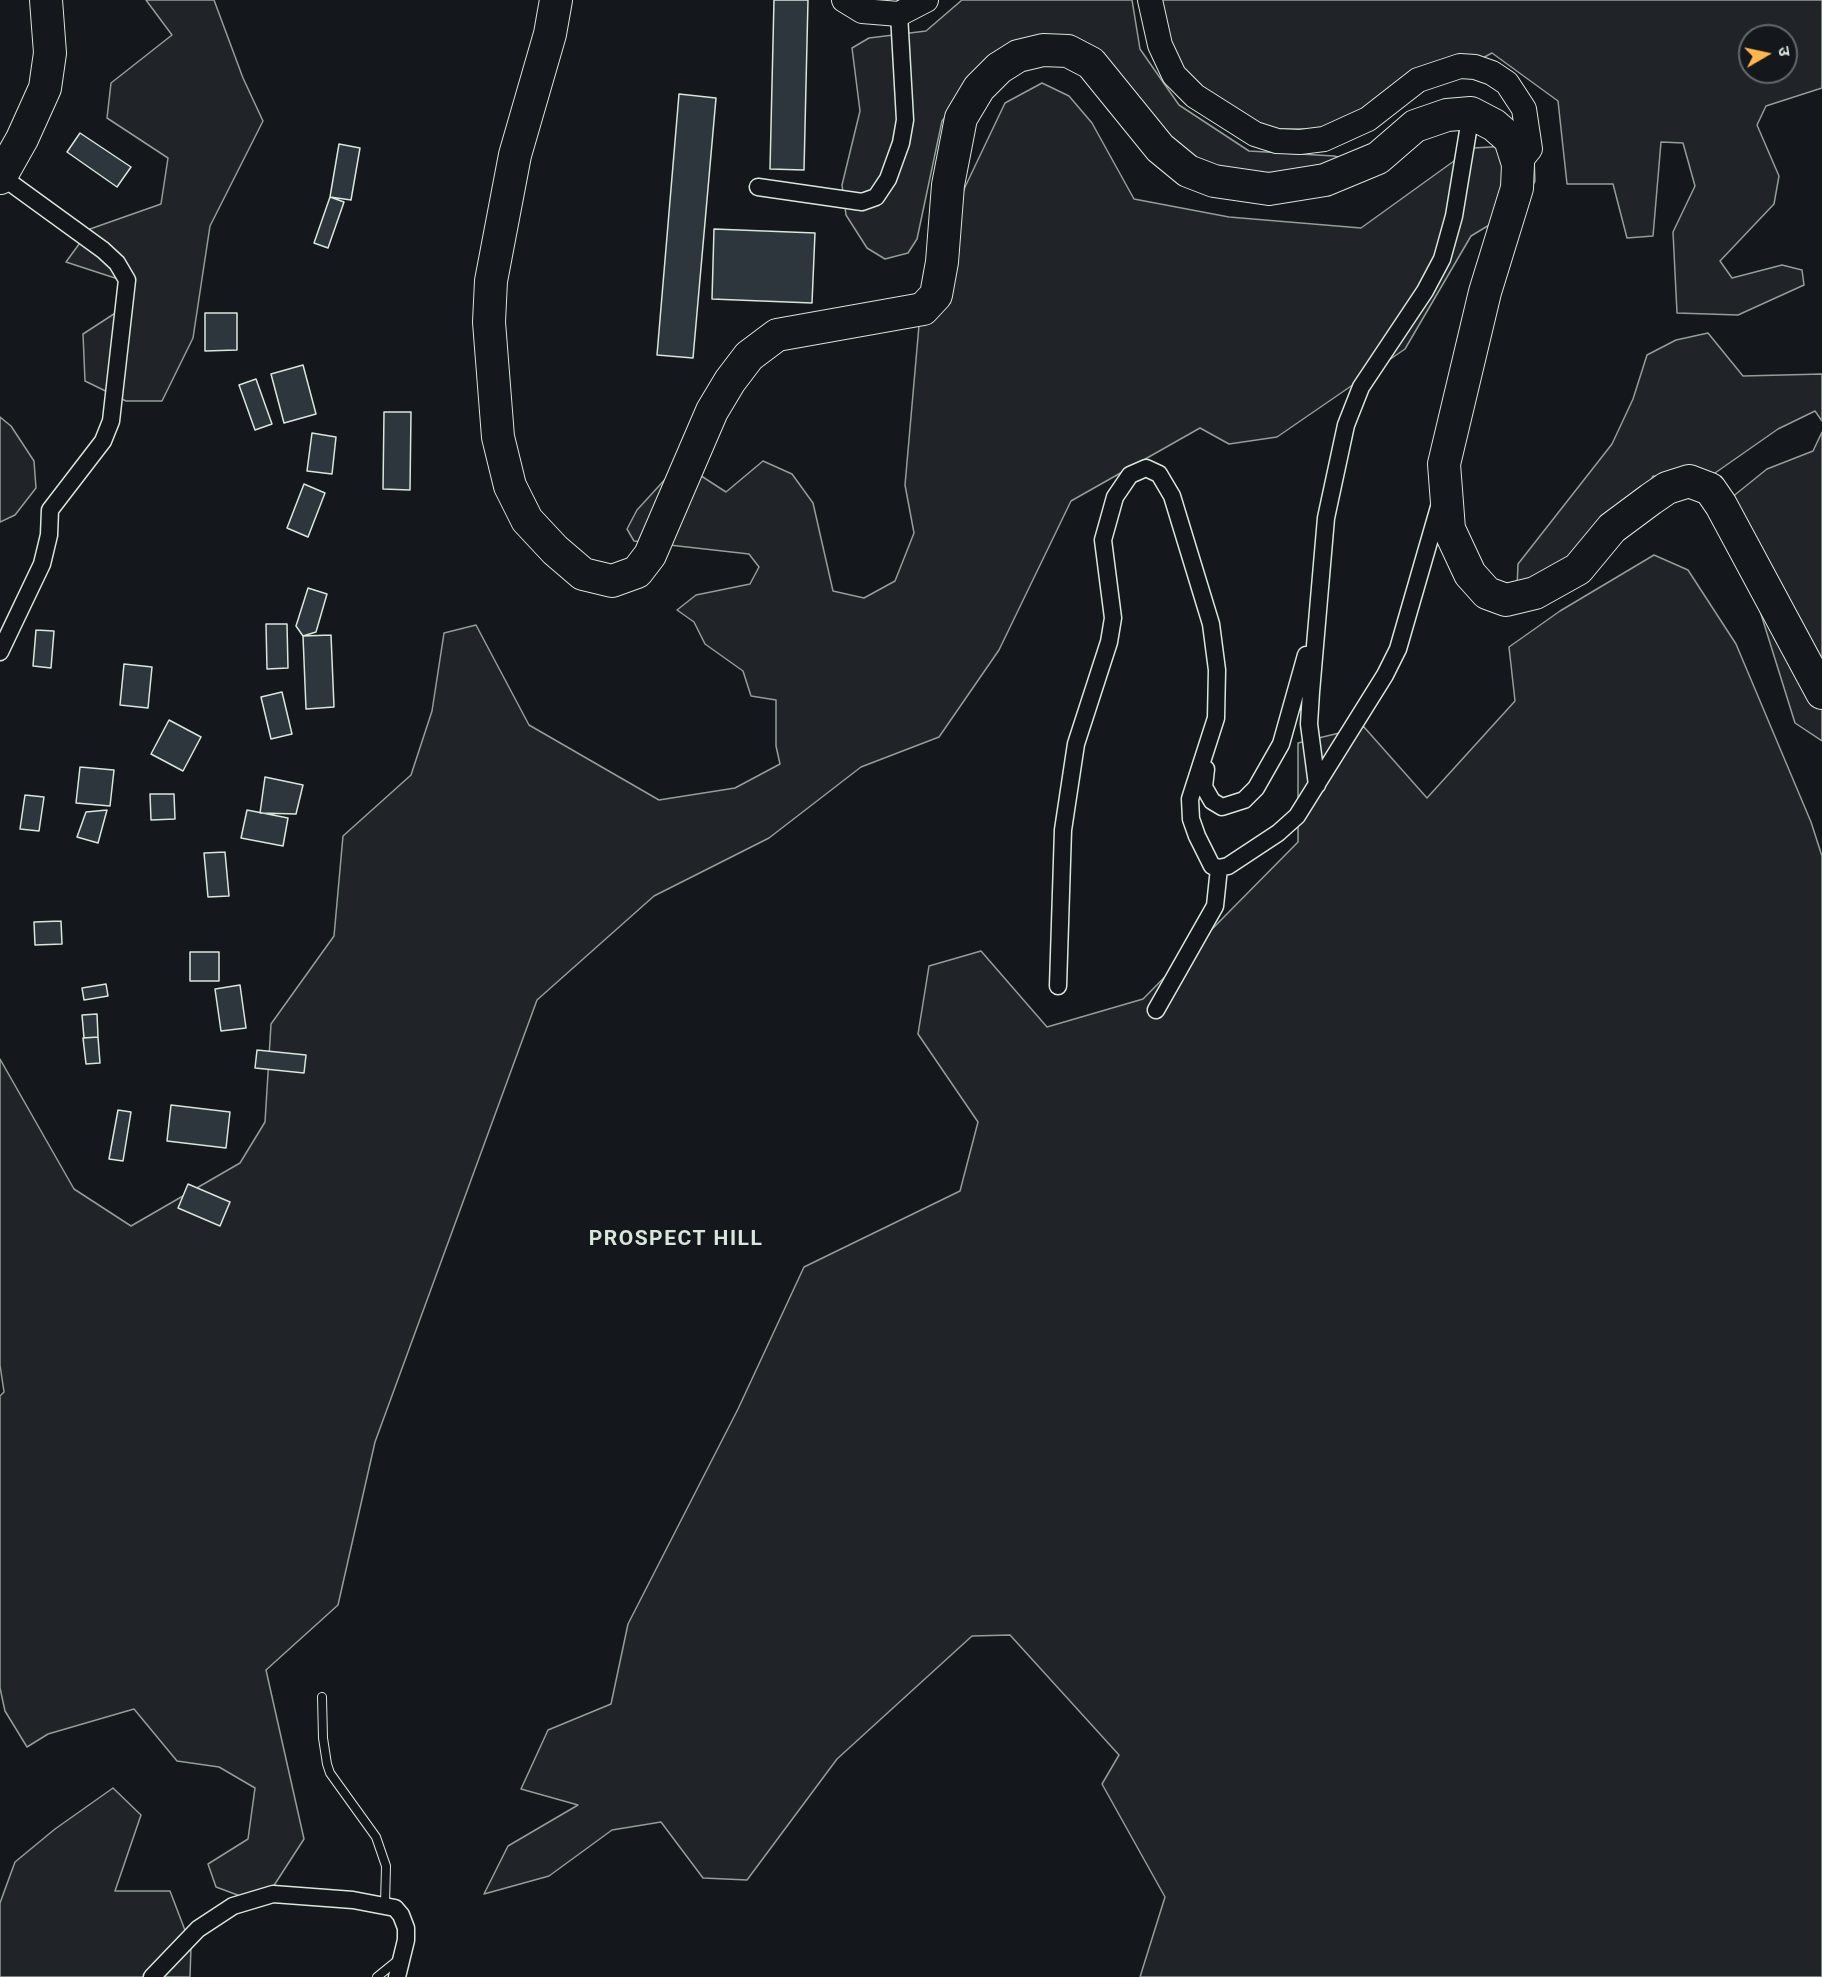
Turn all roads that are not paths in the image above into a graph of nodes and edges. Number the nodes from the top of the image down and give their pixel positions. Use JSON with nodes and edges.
{"nodes":[{"id":1,"x":46,"y":0,"type":"edge"},
{"id":2,"x":556,"y":0,"type":"edge"},
{"id":3,"x":844,"y":0,"type":"edge"},
{"id":4,"x":926,"y":0,"type":"edge"},
{"id":5,"x":1150,"y":0,"type":"edge"},
{"id":6,"x":899,"y":14,"type":"junction"},
{"id":7,"x":1471,"y":113,"type":"junction"},
{"id":8,"x":1518,"y":164,"type":"junction"},
{"id":9,"x":0,"y":177,"type":"edge"},
{"id":10,"x":758,"y":187,"type":"dead end"},
{"id":11,"x":1445,"y":486,"type":"junction"},
{"id":12,"x":1318,"y":611,"type":"junction"},
{"id":13,"x":0,"y":652,"type":"edge"},
{"id":14,"x":1822,"y":693,"type":"edge"},
{"id":15,"x":1208,"y":745,"type":"junction"},
{"id":16,"x":1317,"y":785,"type":"junction"},
{"id":17,"x":1219,"y":868,"type":"junction"},
{"id":18,"x":1058,"y":986,"type":"dead end"},
{"id":19,"x":1156,"y":1010,"type":"dead end"},
{"id":20,"x":322,"y":1697,"type":"dead end"},
{"id":21,"x":385,"y":1904,"type":"junction"},
{"id":22,"x":403,"y":1956,"type":"junction"},
{"id":23,"x":152,"y":1977,"type":"edge"},
{"id":24,"x":377,"y":1977,"type":"edge"},
{"id":25,"x":397,"y":1977,"type":"edge"}],
"edges":[{"from":1,"to":9,"type":"highway"},
{"from":2,"to":7,"type":"highway"},
{"from":3,"to":6,"type":"street"},
{"from":4,"to":6,"type":"street"},
{"from":5,"to":8,"type":"street"},
{"from":6,"to":10,"type":"street"},
{"from":7,"to":8,"type":"highway"},
{"from":7,"to":12,"type":"street"},
{"from":8,"to":11,"type":"highway"},
{"from":9,"to":13,"type":"street"},
{"from":11,"to":14,"type":"highway"},
{"from":11,"to":16,"type":"street"},
{"from":12,"to":15,"type":"street"},
{"from":12,"to":16,"type":"street"},
{"from":15,"to":17,"type":"street"},
{"from":15,"to":18,"type":"street"},
{"from":16,"to":17,"type":"street"},
{"from":17,"to":19,"type":"street"},
{"from":20,"to":21,"type":"lane"},
{"from":21,"to":22,"type":"street"},
{"from":21,"to":23,"type":"street"},
{"from":22,"to":24,"type":"lane"},
{"from":22,"to":25,"type":"street"}]}
